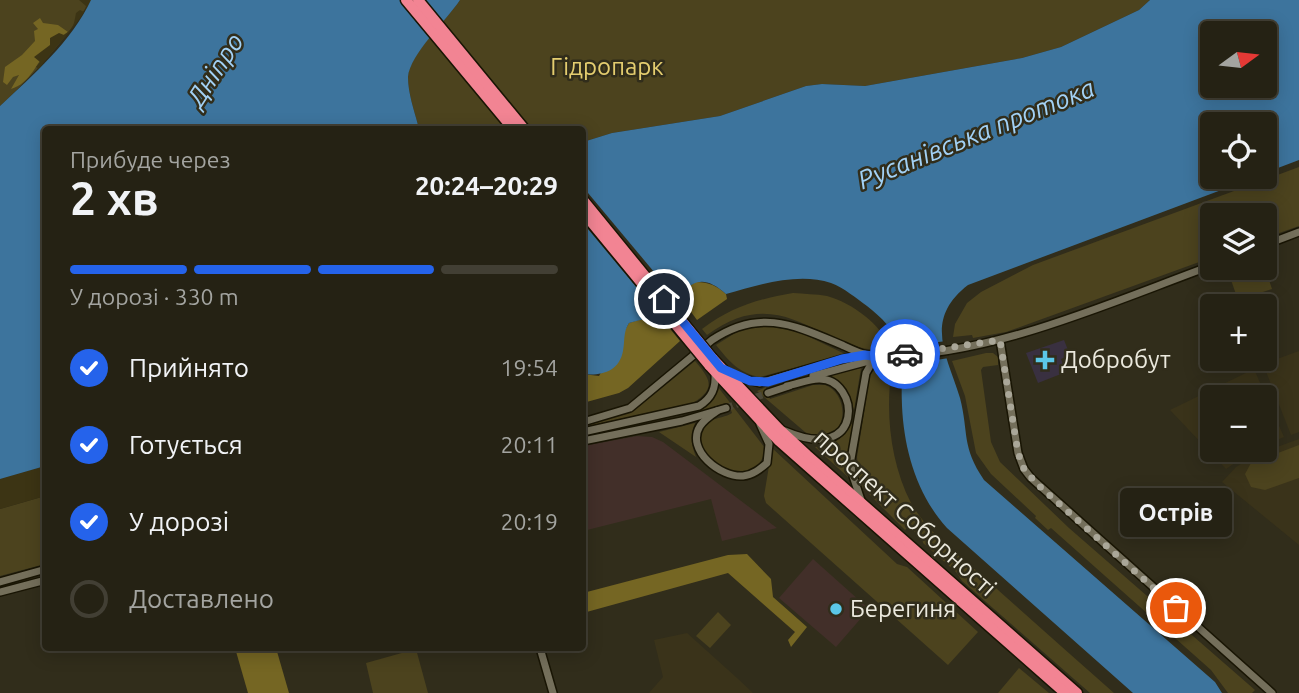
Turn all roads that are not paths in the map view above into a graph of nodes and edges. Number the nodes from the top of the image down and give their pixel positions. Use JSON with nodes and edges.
{"nodes":[{"id":1,"x":406,"y":0,"type":"edge"},
{"id":2,"x":418,"y":0,"type":"edge"},
{"id":3,"x":511,"y":126,"type":"edge"},
{"id":4,"x":522,"y":126,"type":"edge"},
{"id":5,"x":586,"y":204,"type":"edge"},
{"id":6,"x":586,"y":216,"type":"edge"},
{"id":7,"x":1299,"y":232,"type":"edge"},
{"id":8,"x":1277,"y":240,"type":"edge"},
{"id":9,"x":1200,"y":270,"type":"edge"},
{"id":10,"x":1000,"y":340,"type":"junction"},
{"id":11,"x":865,"y":355,"type":"junction"},
{"id":12,"x":879,"y":358,"type":"junction"},
{"id":13,"x":714,"y":366,"type":"junction"},
{"id":14,"x":787,"y":386,"type":"junction"},
{"id":15,"x":768,"y":393,"type":"tunnel mouth"},
{"id":16,"x":726,"y":408,"type":"tunnel mouth"},
{"id":17,"x":717,"y":411,"type":"junction"},
{"id":18,"x":757,"y":418,"type":"junction"},
{"id":19,"x":586,"y":421,"type":"edge"},
{"id":20,"x":779,"y":429,"type":"junction"},
{"id":21,"x":586,"y":431,"type":"edge"},
{"id":22,"x":586,"y":440,"type":"edge"},
{"id":23,"x":863,"y":504,"type":"junction"},
{"id":24,"x":42,"y":570,"type":"edge"},
{"id":25,"x":42,"y":581,"type":"edge"},
{"id":26,"x":0,"y":582,"type":"edge"},
{"id":27,"x":0,"y":592,"type":"edge"},
{"id":28,"x":541,"y":651,"type":"edge"},
{"id":29,"x":553,"y":693,"type":"edge"},
{"id":30,"x":1065,"y":693,"type":"edge"},
{"id":31,"x":1077,"y":693,"type":"edge"},
{"id":32,"x":1272,"y":693,"type":"edge"}],
"edges":[{"from":1,"to":3,"type":"highway"},
{"from":2,"to":4,"type":"highway"},
{"from":5,"to":13,"type":"highway","bridge":true},
{"from":6,"to":13,"type":"highway","bridge":true},
{"from":7,"to":8,"type":"main road"},
{"from":9,"to":10,"type":"main road"},
{"from":10,"to":12,"type":"main road"},
{"from":10,"to":32,"type":"main road"},
{"from":11,"to":12,"type":"main road"},
{"from":11,"to":13,"type":"main road"},
{"from":11,"to":19,"type":"main road"},
{"from":12,"to":14,"type":"main road"},
{"from":12,"to":23,"type":"main road"},
{"from":13,"to":18,"type":"highway","name":"проспект Соборності"},
{"from":13,"to":20,"type":"highway","name":"проспект Соборності"},
{"from":13,"to":21,"type":"main road"},
{"from":14,"to":15,"type":"main road"},
{"from":14,"to":20,"type":"main road"},
{"from":16,"to":17,"type":"main road"},
{"from":17,"to":18,"type":"main road"},
{"from":17,"to":22,"type":"main road"},
{"from":18,"to":30,"type":"highway","name":"проспект Соборності"},
{"from":20,"to":23,"type":"highway","name":"проспект Соборності"},
{"from":23,"to":31,"type":"highway","name":"проспект Соборності"},
{"from":24,"to":26,"type":"main road"},
{"from":25,"to":27,"type":"main road"},
{"from":28,"to":29,"type":"main road"}]}
